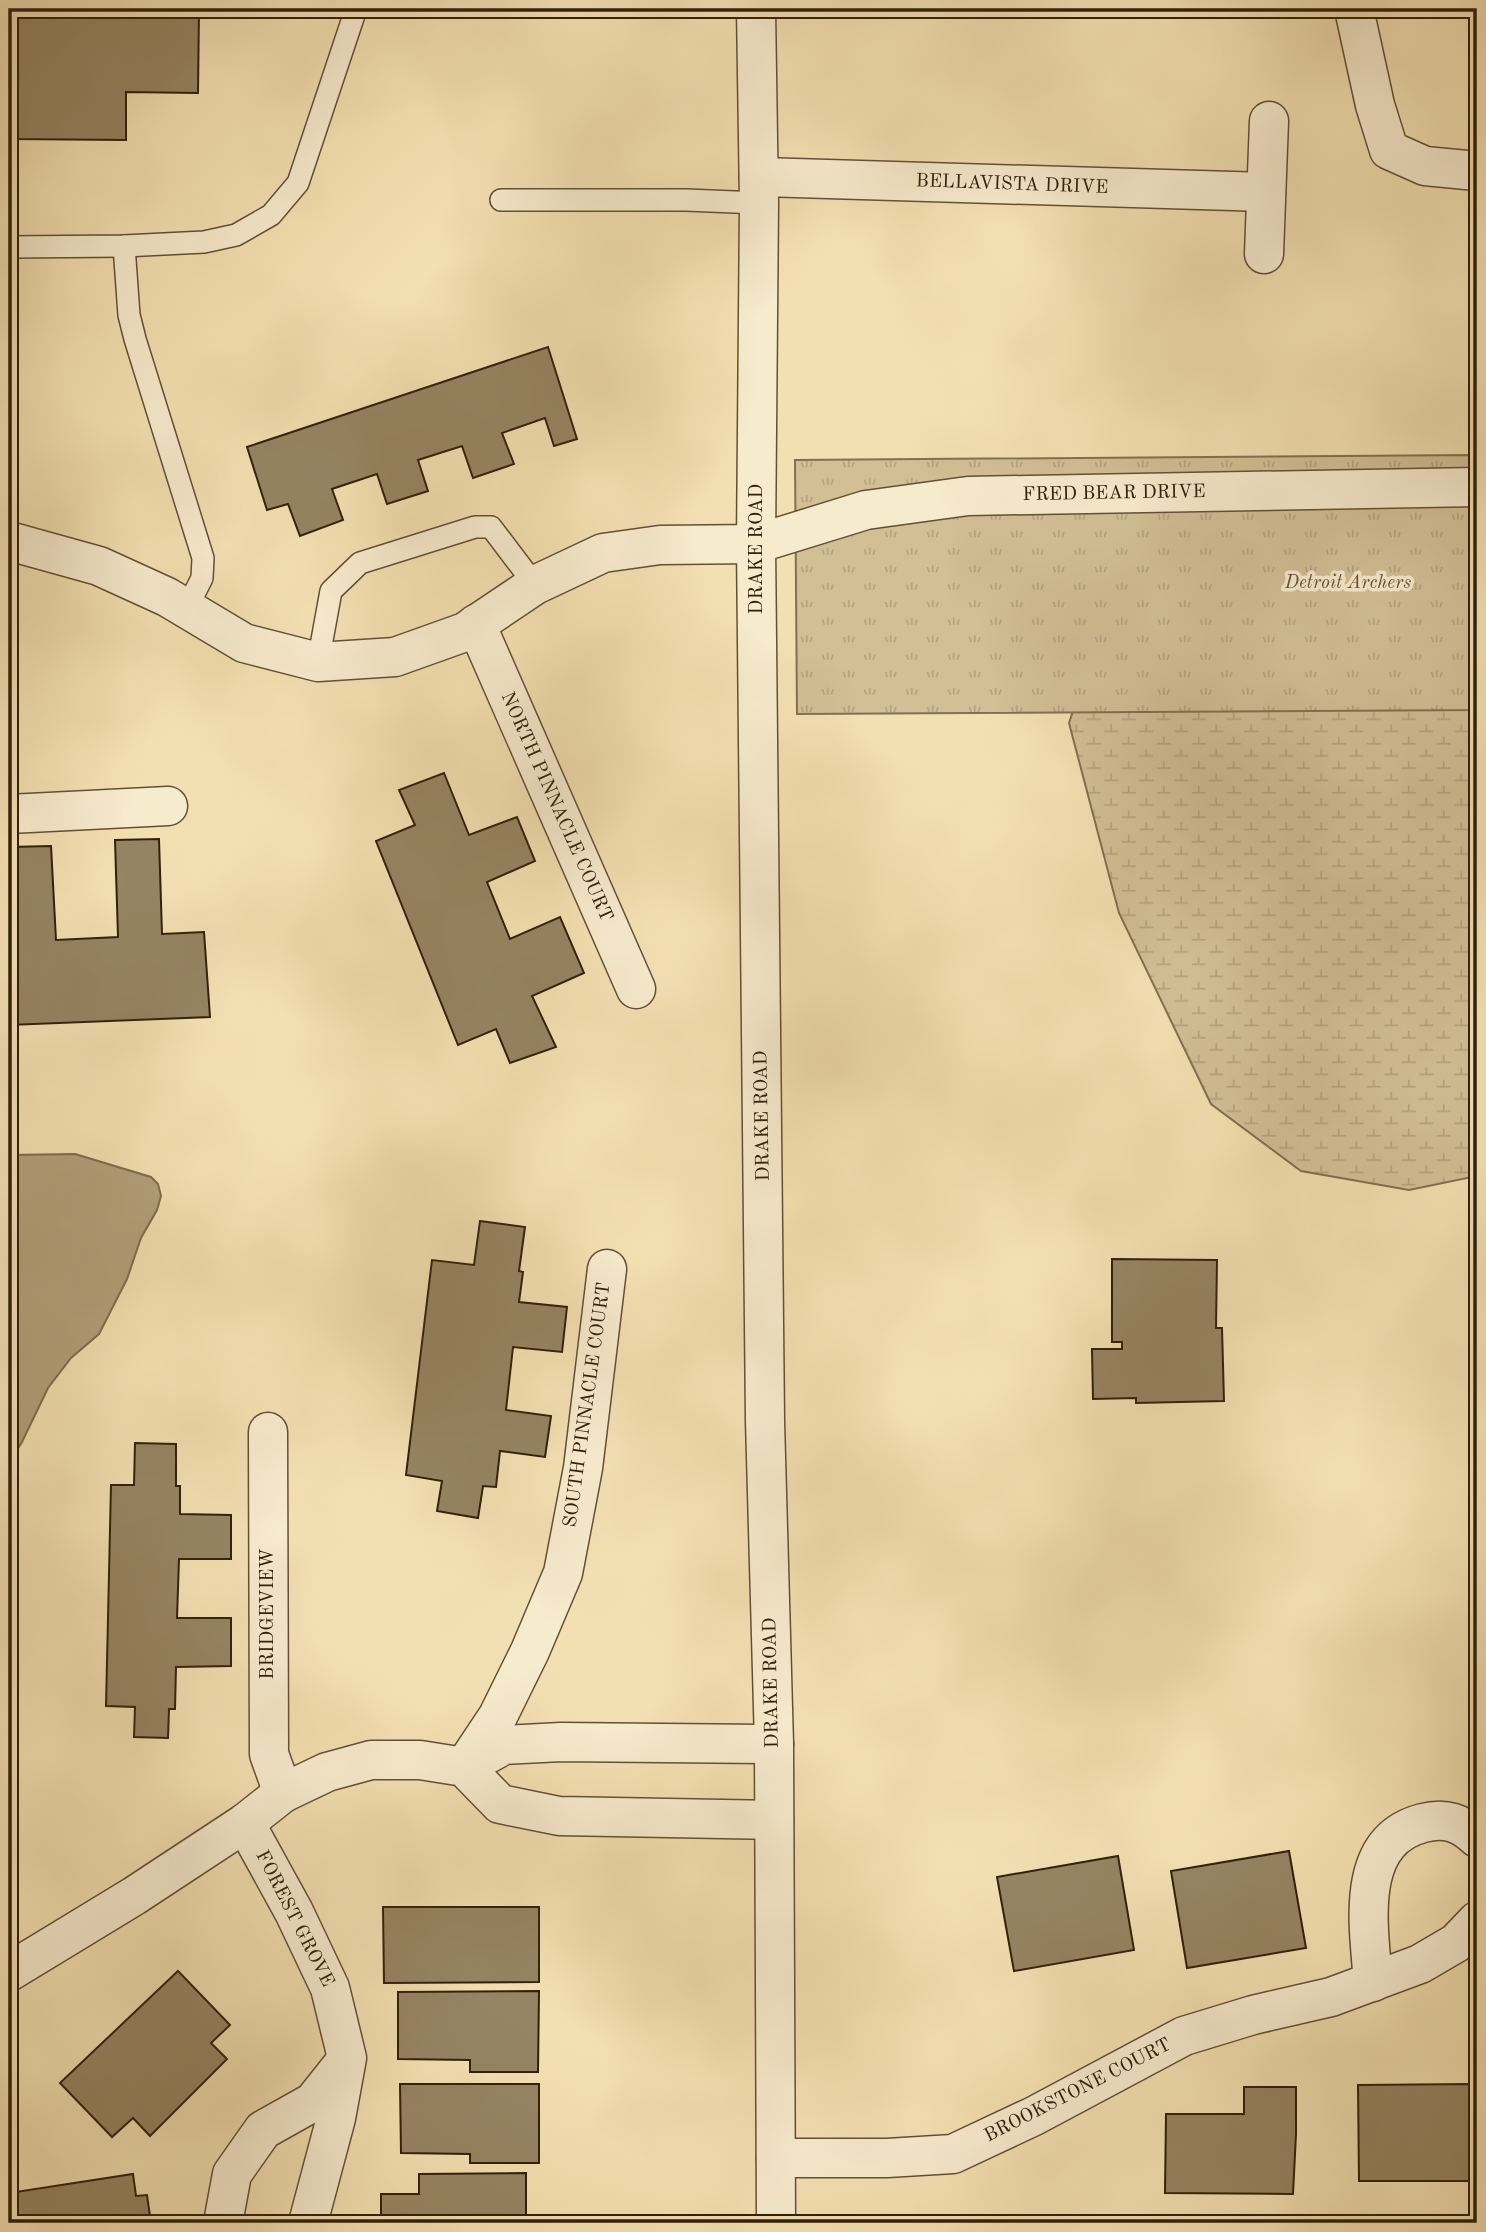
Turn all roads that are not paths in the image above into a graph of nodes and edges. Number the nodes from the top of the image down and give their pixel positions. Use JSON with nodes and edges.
{"nodes":[{"id":1,"x":356,"y":9,"type":"edge"},
{"id":2,"x":756,"y":9,"type":"edge"},
{"id":3,"x":1354,"y":9,"type":"edge"},
{"id":4,"x":1269,"y":121,"type":"dead end"},
{"id":5,"x":1477,"y":171,"type":"edge"},
{"id":6,"x":759,"y":190,"type":"junction"},
{"id":7,"x":1266,"y":192,"type":"junction"},
{"id":8,"x":501,"y":200,"type":"dead end"},
{"id":9,"x":124,"y":246,"type":"junction"},
{"id":10,"x":9,"y":247,"type":"edge"},
{"id":11,"x":1264,"y":254,"type":"dead end"},
{"id":12,"x":1477,"y":487,"type":"edge"},
{"id":13,"x":9,"y":541,"type":"edge"},
{"id":14,"x":756,"y":544,"type":"junction"},
{"id":15,"x":535,"y":585,"type":"junction"},
{"id":16,"x":186,"y":610,"type":"junction"},
{"id":17,"x":476,"y":624,"type":"junction"},
{"id":18,"x":318,"y":662,"type":"junction"},
{"id":19,"x":168,"y":806,"type":"dead end"},
{"id":20,"x":9,"y":814,"type":"edge"},
{"id":21,"x":636,"y":989,"type":"dead end"},
{"id":22,"x":607,"y":1269,"type":"dead end"},
{"id":23,"x":268,"y":1432,"type":"dead end"},
{"id":24,"x":774,"y":1744,"type":"junction"},
{"id":25,"x":464,"y":1767,"type":"junction"},
{"id":26,"x":283,"y":1793,"type":"junction"},
{"id":27,"x":774,"y":1820,"type":"junction"},
{"id":28,"x":245,"y":1823,"type":"junction"},
{"id":29,"x":1477,"y":1838,"type":"edge"},
{"id":30,"x":1477,"y":1921,"type":"edge"},
{"id":31,"x":9,"y":1972,"type":"edge"},
{"id":32,"x":1373,"y":1982,"type":"junction"},
{"id":33,"x":347,"y":2058,"type":"junction"},
{"id":34,"x":776,"y":2158,"type":"junction"},
{"id":35,"x":223,"y":2223,"type":"edge"},
{"id":36,"x":308,"y":2223,"type":"edge"},
{"id":37,"x":776,"y":2223,"type":"edge"}],
"edges":[{"from":1,"to":9,"type":"lane"},
{"from":2,"to":6,"type":"street","name":"DRAKE ROAD"},
{"from":3,"to":5,"type":"street"},
{"from":4,"to":7,"type":"street"},
{"from":6,"to":7,"type":"street","name":"BELLAVISTA DRIVE"},
{"from":6,"to":8,"type":"lane"},
{"from":6,"to":14,"type":"street","name":"DRAKE ROAD"},
{"from":7,"to":11,"type":"street"},
{"from":9,"to":10,"type":"lane"},
{"from":9,"to":16,"type":"lane"},
{"from":12,"to":14,"type":"street","name":"FRED BEAR DRIVE"},
{"from":13,"to":16,"type":"street","name":"FRED BEAR DRIVE"},
{"from":14,"to":15,"type":"street","name":"FRED BEAR DRIVE"},
{"from":14,"to":24,"type":"street","name":"DRAKE ROAD"},
{"from":15,"to":17,"type":"street","name":"FRED BEAR DRIVE"},
{"from":15,"to":18,"type":"lane"},
{"from":16,"to":18,"type":"street","name":"FRED BEAR DRIVE"},
{"from":17,"to":18,"type":"street","name":"FRED BEAR DRIVE"},
{"from":17,"to":21,"type":"street","name":"NORTH PINNACLE COURT"},
{"from":19,"to":20,"type":"street"},
{"from":22,"to":25,"type":"street","name":"SOUTH PINNACLE COURT"},
{"from":23,"to":26,"type":"street","name":"BRIDGEVIEW"},
{"from":24,"to":25,"type":"street"},
{"from":24,"to":27,"type":"street","name":"DRAKE ROAD"},
{"from":25,"to":26,"type":"street"},
{"from":25,"to":27,"type":"street"},
{"from":26,"to":28,"type":"street"},
{"from":27,"to":34,"type":"street","name":"DRAKE ROAD"},
{"from":28,"to":31,"type":"street"},
{"from":28,"to":33,"type":"street","name":"FOREST GROVE"},
{"from":29,"to":32,"type":"street"},
{"from":30,"to":32,"type":"street","name":"BROOKSTONE COURT"},
{"from":32,"to":34,"type":"street","name":"BROOKSTONE COURT"},
{"from":33,"to":35,"type":"street"},
{"from":33,"to":36,"type":"street","name":"FOREST GROVE"},
{"from":34,"to":37,"type":"street","name":"DRAKE ROAD"}]}
